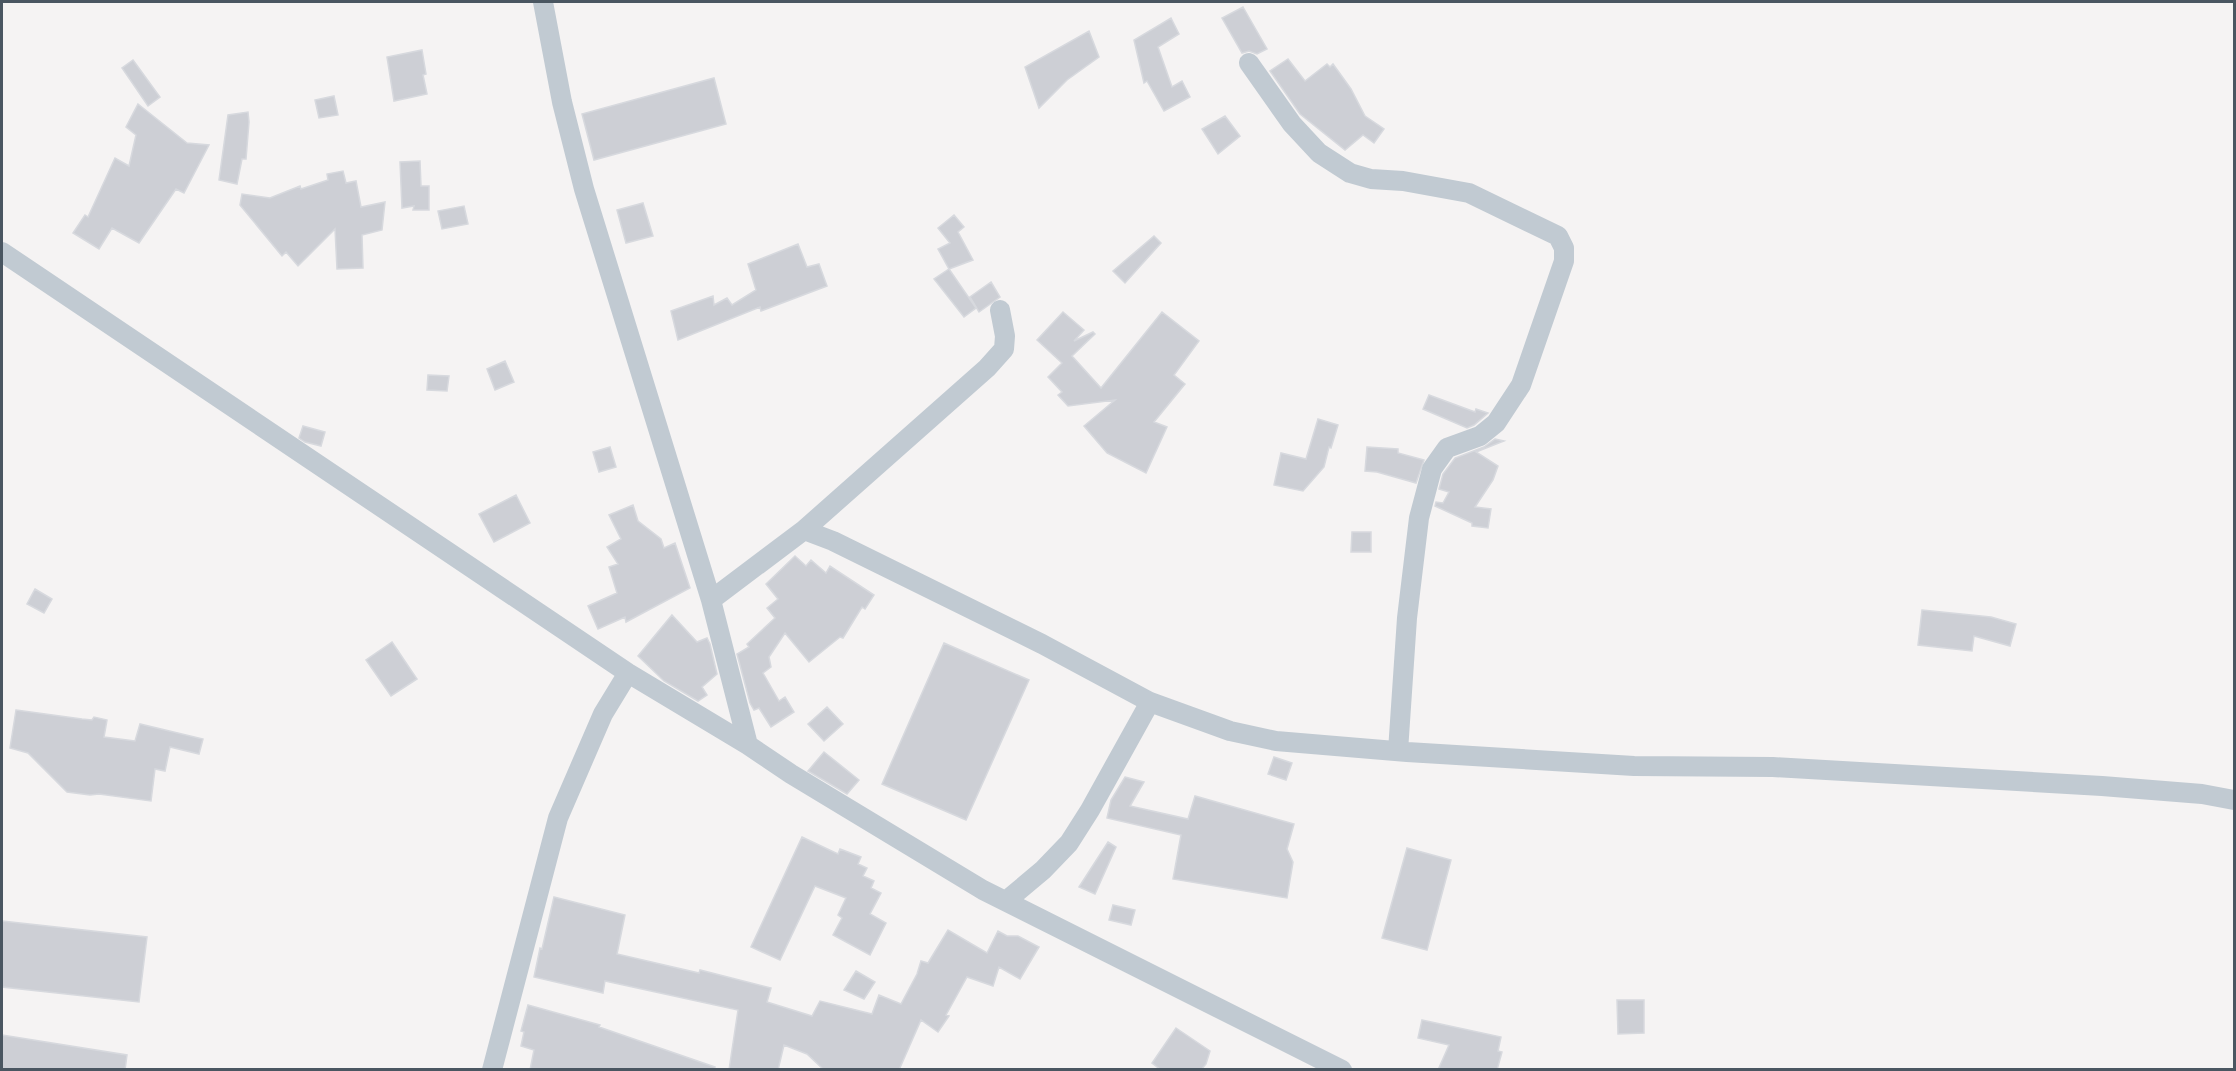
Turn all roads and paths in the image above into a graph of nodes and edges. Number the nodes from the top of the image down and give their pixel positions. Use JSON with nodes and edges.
{"nodes":[{"id":1,"x":543,"y":2,"type":"edge"},
{"id":2,"x":1249,"y":63,"type":"dead end"},
{"id":3,"x":2,"y":252,"type":"edge"},
{"id":4,"x":1000,"y":310,"type":"dead end"},
{"id":5,"x":804,"y":530,"type":"junction"},
{"id":6,"x":711,"y":600,"type":"junction"},
{"id":7,"x":628,"y":673,"type":"junction"},
{"id":8,"x":1150,"y":702,"type":"junction"},
{"id":9,"x":748,"y":745,"type":"junction"},
{"id":10,"x":1398,"y":751,"type":"junction"},
{"id":11,"x":2235,"y":800,"type":"edge"},
{"id":12,"x":1006,"y":901,"type":"junction"},
{"id":13,"x":492,"y":1070,"type":"edge"},
{"id":14,"x":1342,"y":1070,"type":"edge"}],
"edges":[{"from":1,"to":6,"type":"street"},
{"from":2,"to":10,"type":"street"},
{"from":3,"to":7,"type":"street"},
{"from":4,"to":5,"type":"street"},
{"from":5,"to":6,"type":"street"},
{"from":5,"to":8,"type":"street"},
{"from":6,"to":9,"type":"street"},
{"from":7,"to":9,"type":"street"},
{"from":7,"to":13,"type":"street"},
{"from":8,"to":10,"type":"street"},
{"from":8,"to":12,"type":"street"},
{"from":9,"to":12,"type":"street"},
{"from":10,"to":11,"type":"street"},
{"from":12,"to":14,"type":"street"}]}
